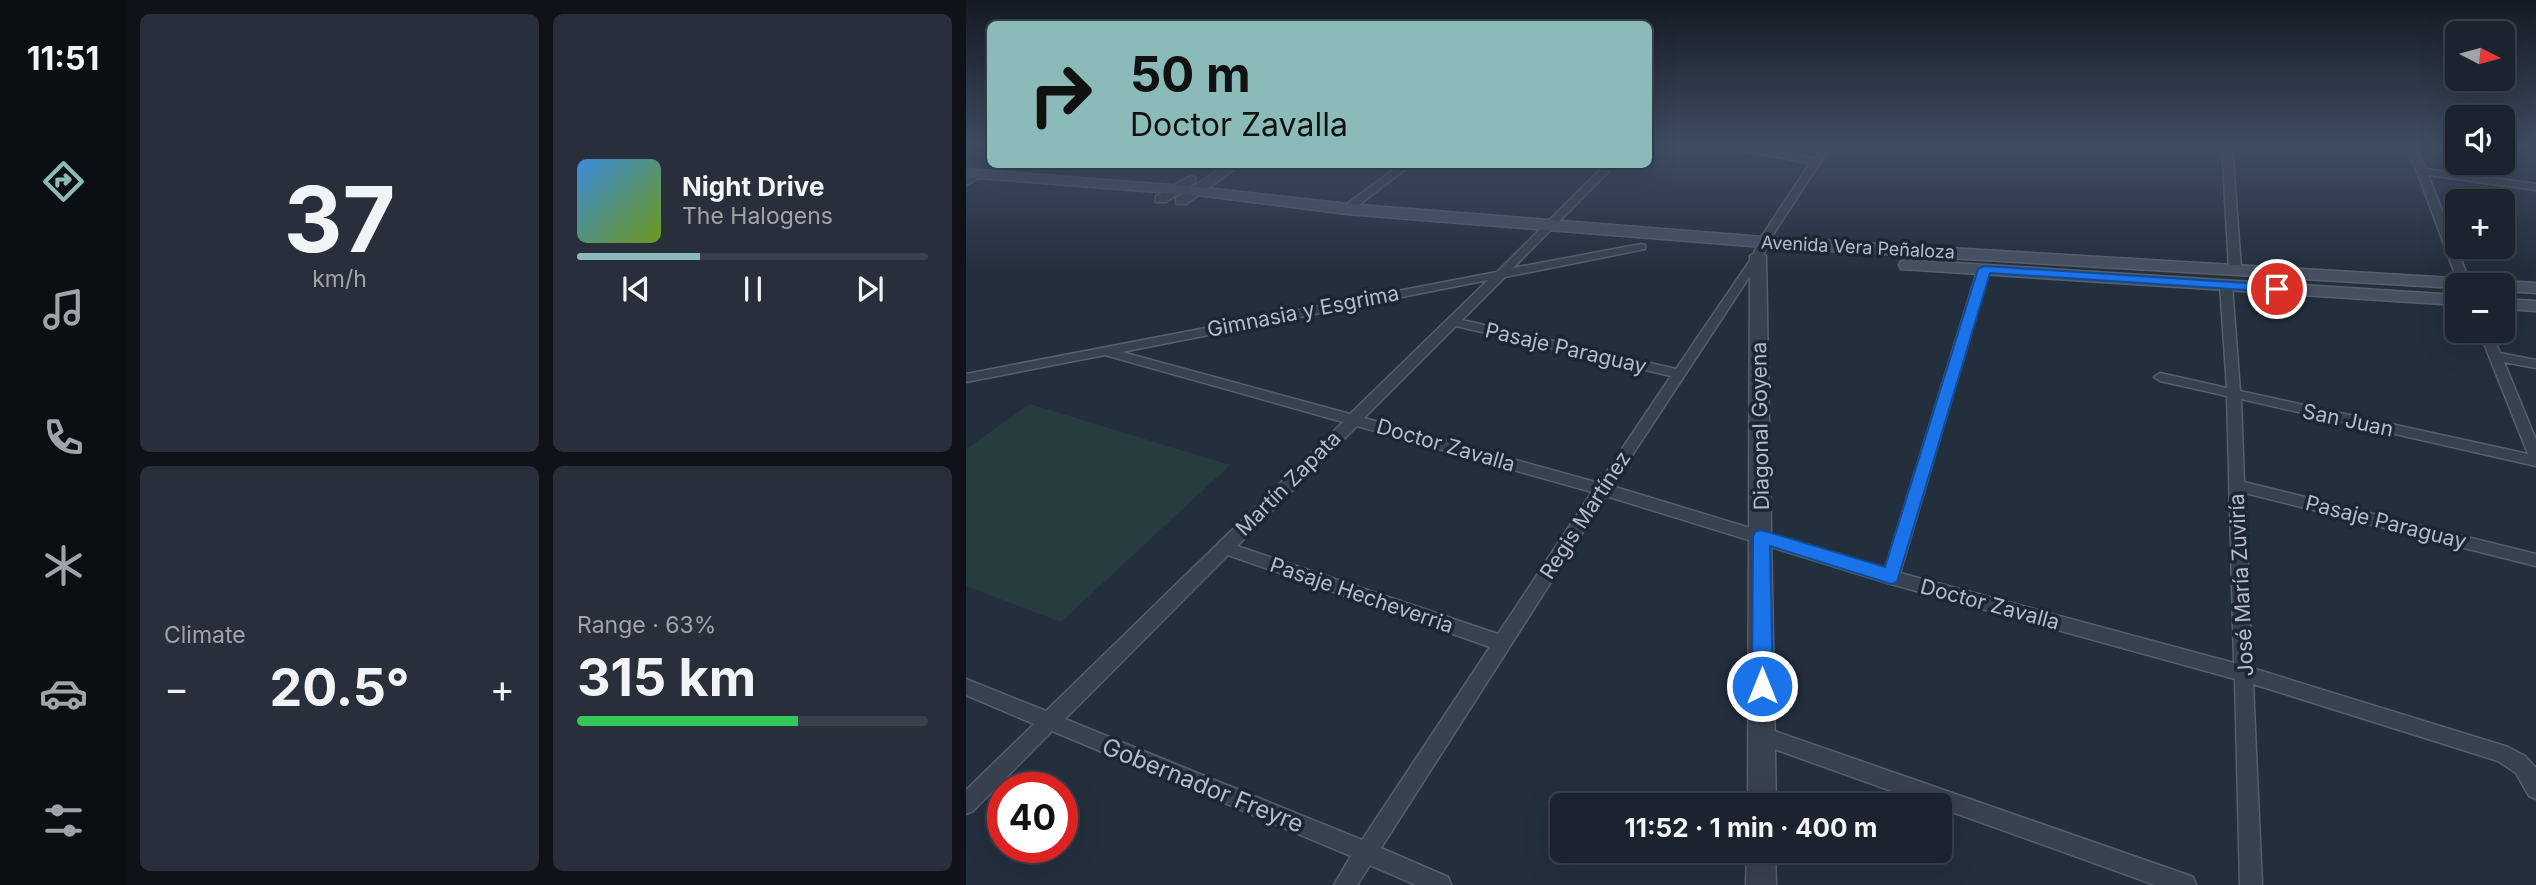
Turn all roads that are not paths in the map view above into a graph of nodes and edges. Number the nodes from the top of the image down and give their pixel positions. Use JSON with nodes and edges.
{"nodes":[{"id":1,"x":1018,"y":187,"type":"edge"},
{"id":2,"x":1107,"y":187,"type":"edge"},
{"id":3,"x":1188,"y":187,"type":"edge"},
{"id":4,"x":1201,"y":187,"type":"edge"},
{"id":5,"x":1377,"y":187,"type":"edge"},
{"id":6,"x":1589,"y":187,"type":"edge"},
{"id":7,"x":1800,"y":187,"type":"edge"},
{"id":8,"x":2230,"y":187,"type":"edge"},
{"id":9,"x":2428,"y":187,"type":"edge"},
{"id":10,"x":1196,"y":191,"type":"junction"},
{"id":11,"x":1179,"y":195,"type":"junction"},
{"id":12,"x":1348,"y":209,"type":"junction"},
{"id":13,"x":1551,"y":225,"type":"junction"},
{"id":14,"x":1539,"y":238,"type":"junction"},
{"id":15,"x":1641,"y":247,"type":"junction"},
{"id":16,"x":1761,"y":249,"type":"junction"},
{"id":17,"x":2235,"y":268,"type":"junction"},
{"id":18,"x":1984,"y":269,"type":"junction"},
{"id":19,"x":1506,"y":271,"type":"junction"},
{"id":20,"x":2460,"y":273,"type":"edge"},
{"id":21,"x":2445,"y":283,"type":"edge"},
{"id":22,"x":2226,"y":285,"type":"junction"},
{"id":23,"x":2515,"y":287,"type":"edge"},
{"id":24,"x":2536,"y":288,"type":"edge"},
{"id":25,"x":2445,"y":299,"type":"edge"},
{"id":26,"x":2515,"y":305,"type":"edge"},
{"id":27,"x":2536,"y":306,"type":"edge"},
{"id":28,"x":1453,"y":322,"type":"junction"},
{"id":29,"x":2490,"y":343,"type":"edge"},
{"id":30,"x":1105,"y":351,"type":"junction"},
{"id":31,"x":2496,"y":356,"type":"junction"},
{"id":32,"x":2536,"y":364,"type":"edge"},
{"id":33,"x":1678,"y":374,"type":"junction"},
{"id":34,"x":2160,"y":377,"type":"dead end"},
{"id":35,"x":966,"y":378,"type":"edge"},
{"id":36,"x":2234,"y":395,"type":"junction"},
{"id":37,"x":1353,"y":419,"type":"junction"},
{"id":38,"x":2536,"y":459,"type":"edge"},
{"id":39,"x":2236,"y":485,"type":"junction"},
{"id":40,"x":1602,"y":489,"type":"junction"},
{"id":41,"x":1761,"y":537,"type":"junction"},
{"id":42,"x":1223,"y":547,"type":"junction"},
{"id":43,"x":2536,"y":560,"type":"edge"},
{"id":44,"x":1891,"y":576,"type":"junction"},
{"id":45,"x":1501,"y":643,"type":"junction"},
{"id":46,"x":2246,"y":674,"type":"junction"},
{"id":47,"x":966,"y":687,"type":"edge"},
{"id":48,"x":1049,"y":722,"type":"junction"},
{"id":49,"x":1763,"y":736,"type":"junction"},
{"id":50,"x":2536,"y":789,"type":"edge"},
{"id":51,"x":1762,"y":793,"type":"edge"},
{"id":52,"x":966,"y":804,"type":"edge"},
{"id":53,"x":1366,"y":852,"type":"junction"},
{"id":54,"x":1761,"y":863,"type":"edge"},
{"id":55,"x":1345,"y":885,"type":"edge"},
{"id":56,"x":1440,"y":885,"type":"edge"},
{"id":57,"x":1761,"y":885,"type":"edge"},
{"id":58,"x":2185,"y":885,"type":"edge"},
{"id":59,"x":2251,"y":885,"type":"edge"}],
"edges":[{"from":1,"to":11,"type":"main road"},
{"from":2,"to":11,"type":"main road"},
{"from":3,"to":11,"type":"street"},
{"from":4,"to":10,"type":"street"},
{"from":5,"to":12,"type":"street"},
{"from":6,"to":13,"type":"street","name":"Martín Zapata"},
{"from":7,"to":16,"type":"street","name":"Regis Martínez"},
{"from":8,"to":17,"type":"street"},
{"from":9,"to":20,"type":"street"},
{"from":10,"to":11,"type":"main road","name":"Avenida Vera Peñaloza"},
{"from":10,"to":12,"type":"main road","name":"Avenida Vera Peñaloza"},
{"from":11,"to":14,"type":"main road","name":"Avenida Vera Peñaloza"},
{"from":12,"to":13,"type":"main road","name":"Avenida Vera Peñaloza"},
{"from":13,"to":14,"type":"street","name":"Martín Zapata"},
{"from":13,"to":16,"type":"main road","name":"Avenida Vera Peñaloza"},
{"from":14,"to":15,"type":"main road","name":"Avenida Vera Peñaloza"},
{"from":14,"to":19,"type":"street","name":"Martín Zapata"},
{"from":15,"to":16,"type":"main road","name":"Avenida Vera Peñaloza"},
{"from":15,"to":19,"type":"street","name":"Gimnasia y Esgrima"},
{"from":16,"to":17,"type":"main road","name":"Avenida Vera Peñaloza"},
{"from":16,"to":18,"type":"main road","name":"Avenida Vera Peñaloza"},
{"from":16,"to":33,"type":"street","name":"Regis Martínez"},
{"from":16,"to":41,"type":"street","name":"Diagonal Goyena"},
{"from":17,"to":21,"type":"main road","name":"Avenida Vera Peñaloza"},
{"from":18,"to":22,"type":"main road","name":"Avenida Vera Peñaloza"},
{"from":18,"to":44,"type":"street"},
{"from":19,"to":28,"type":"street","name":"Martín Zapata"},
{"from":19,"to":30,"type":"street","name":"Gimnasia y Esgrima"},
{"from":22,"to":25,"type":"main road","name":"Avenida Vera Peñaloza"},
{"from":22,"to":36,"type":"street","name":"José María Zuviría"},
{"from":23,"to":24,"type":"main road","name":"Avenida Vera Peñaloza"},
{"from":26,"to":27,"type":"main road"},
{"from":28,"to":33,"type":"street","name":"Pasaje Paraguay"},
{"from":28,"to":37,"type":"street","name":"Martín Zapata"},
{"from":29,"to":31,"type":"street"},
{"from":30,"to":35,"type":"street","name":"Gimnasia y Esgrima"},
{"from":30,"to":37,"type":"street","name":"Doctor Zavalla"},
{"from":31,"to":32,"type":"street"},
{"from":31,"to":38,"type":"street"},
{"from":33,"to":40,"type":"street","name":"Regis Martínez"},
{"from":34,"to":36,"type":"street","name":"San Juan"},
{"from":36,"to":38,"type":"street","name":"San Juan"},
{"from":36,"to":39,"type":"street","name":"José María Zuviría"},
{"from":37,"to":40,"type":"street","name":"Doctor Zavalla"},
{"from":37,"to":42,"type":"street","name":"Martín Zapata"},
{"from":39,"to":43,"type":"street","name":"Pasaje Paraguay"},
{"from":39,"to":46,"type":"street","name":"José María Zuviría"},
{"from":40,"to":41,"type":"street","name":"Doctor Zavalla"},
{"from":40,"to":45,"type":"street","name":"Regis Martínez"},
{"from":41,"to":44,"type":"street","name":"Doctor Zavalla"},
{"from":41,"to":49,"type":"street","name":"Diagonal Goyena"},
{"from":42,"to":45,"type":"street","name":"Pasaje Hecheverria"},
{"from":42,"to":48,"type":"street","name":"Martín Zapata"},
{"from":44,"to":46,"type":"street","name":"Doctor Zavalla"},
{"from":45,"to":53,"type":"street","name":"Regis Martínez"},
{"from":46,"to":50,"type":"street","name":"Doctor Zavalla"},
{"from":46,"to":59,"type":"street","name":"José María Zuviría"},
{"from":47,"to":48,"type":"street","name":"Gobernador Freyre"},
{"from":48,"to":52,"type":"street","name":"Martín Zapata"},
{"from":48,"to":53,"type":"street","name":"Gobernador Freyre"},
{"from":49,"to":51,"type":"street","name":"Diagonal Goyena"},
{"from":49,"to":58,"type":"street"},
{"from":53,"to":55,"type":"street","name":"Regis Martínez"},
{"from":53,"to":56,"type":"street","name":"Gobernador Freyre"},
{"from":54,"to":57,"type":"street"}]}
